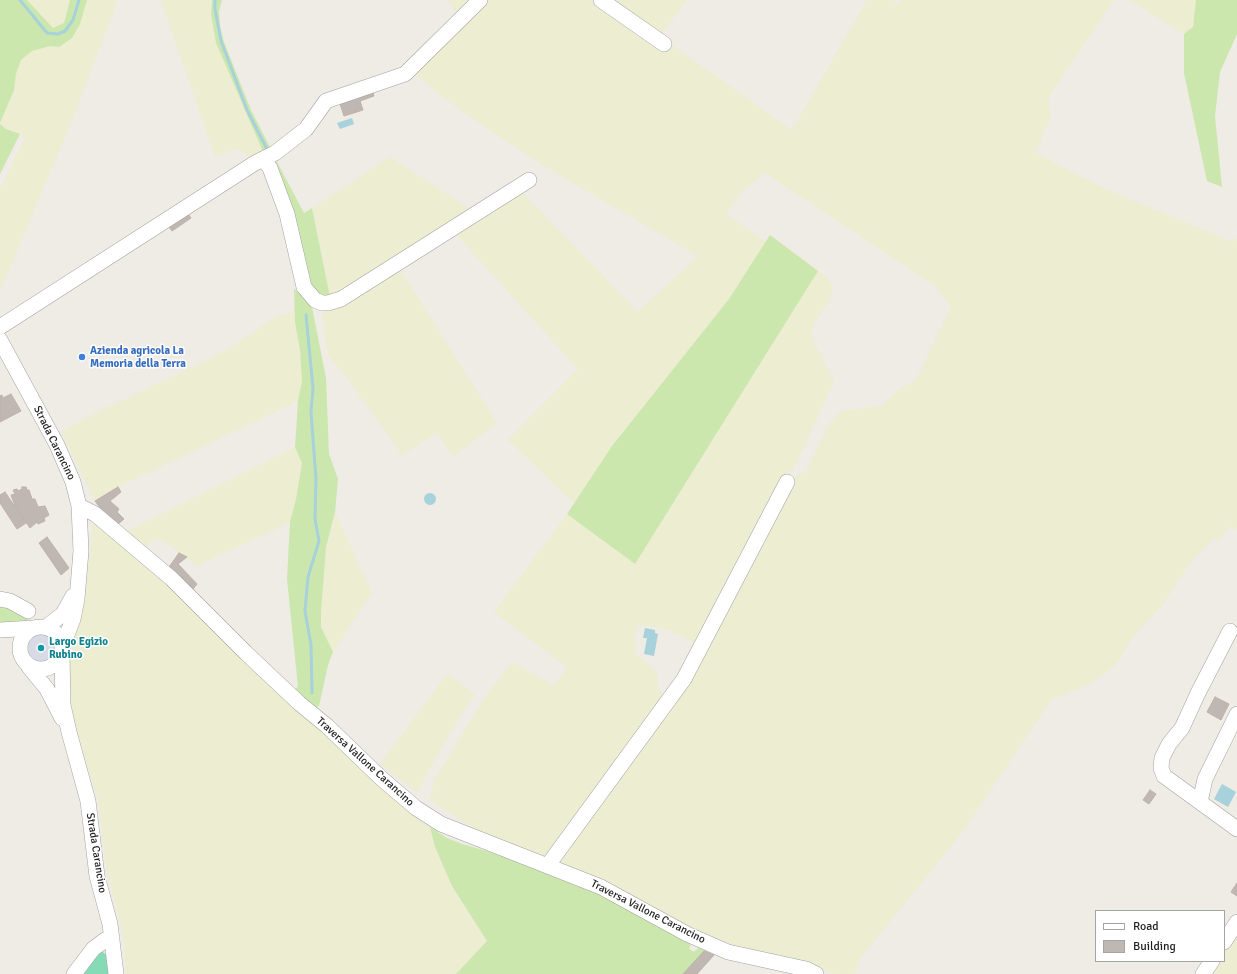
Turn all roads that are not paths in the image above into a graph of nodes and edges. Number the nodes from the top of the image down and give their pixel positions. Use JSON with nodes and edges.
{"nodes":[{"id":1,"x":480,"y":0,"type":"edge"},
{"id":2,"x":601,"y":0,"type":"edge"},
{"id":3,"x":664,"y":44,"type":"dead end"},
{"id":4,"x":264,"y":160,"type":"junction"},
{"id":5,"x":529,"y":180,"type":"dead end"},
{"id":6,"x":0,"y":327,"type":"edge"},
{"id":7,"x":0,"y":340,"type":"edge"},
{"id":8,"x":787,"y":482,"type":"dead end"},
{"id":9,"x":79,"y":506,"type":"junction"},
{"id":10,"x":79,"y":578,"type":"junction"},
{"id":11,"x":0,"y":599,"type":"edge"},
{"id":12,"x":28,"y":611,"type":"dead end"},
{"id":13,"x":40,"y":628,"type":"junction"},
{"id":14,"x":0,"y":630,"type":"edge"},
{"id":15,"x":1230,"y":631,"type":"dead end"},
{"id":16,"x":0,"y":637,"type":"edge"},
{"id":17,"x":20,"y":651,"type":"junction"},
{"id":18,"x":62,"y":651,"type":"junction"},
{"id":19,"x":29,"y":666,"type":"junction"},
{"id":20,"x":1237,"y":714,"type":"edge"},
{"id":21,"x":69,"y":732,"type":"junction"},
{"id":22,"x":1200,"y":802,"type":"junction"},
{"id":23,"x":1237,"y":829,"type":"edge"},
{"id":24,"x":548,"y":865,"type":"junction"},
{"id":25,"x":1237,"y":922,"type":"edge"},
{"id":26,"x":112,"y":938,"type":"junction"},
{"id":27,"x":1225,"y":940,"type":"edge"},
{"id":28,"x":1211,"y":962,"type":"edge"},
{"id":29,"x":74,"y":974,"type":"edge"},
{"id":30,"x":116,"y":974,"type":"edge"},
{"id":31,"x":816,"y":974,"type":"edge"},
{"id":32,"x":1204,"y":974,"type":"edge"}],
"edges":[{"from":1,"to":4,"type":"street"},
{"from":2,"to":3,"type":"street"},
{"from":4,"to":5,"type":"street"},
{"from":4,"to":6,"type":"street"},
{"from":7,"to":9,"type":"street","name":"Strada Carancino"},
{"from":8,"to":24,"type":"street"},
{"from":9,"to":10,"type":"street","name":"Strada Carancino"},
{"from":9,"to":24,"type":"street","name":"Traversa Vallone Carancino"},
{"from":10,"to":13,"type":"street"},
{"from":10,"to":18,"type":"street"},
{"from":11,"to":12,"type":"street"},
{"from":13,"to":14,"type":"street"},
{"from":13,"to":17,"type":"street"},
{"from":13,"to":18,"type":"street"},
{"from":15,"to":22,"type":"street"},
{"from":16,"to":17,"type":"street"},
{"from":17,"to":19,"type":"street"},
{"from":18,"to":19,"type":"street"},
{"from":18,"to":21,"type":"street"},
{"from":19,"to":21,"type":"street"},
{"from":20,"to":22,"type":"street"},
{"from":21,"to":26,"type":"street","name":"Strada Carancino"},
{"from":22,"to":23,"type":"street"},
{"from":24,"to":31,"type":"street","name":"Traversa Vallone Carancino"},
{"from":25,"to":27,"type":"street"},
{"from":26,"to":29,"type":"street"},
{"from":26,"to":30,"type":"street","name":"Strada Carancino"},
{"from":28,"to":32,"type":"street"}]}
